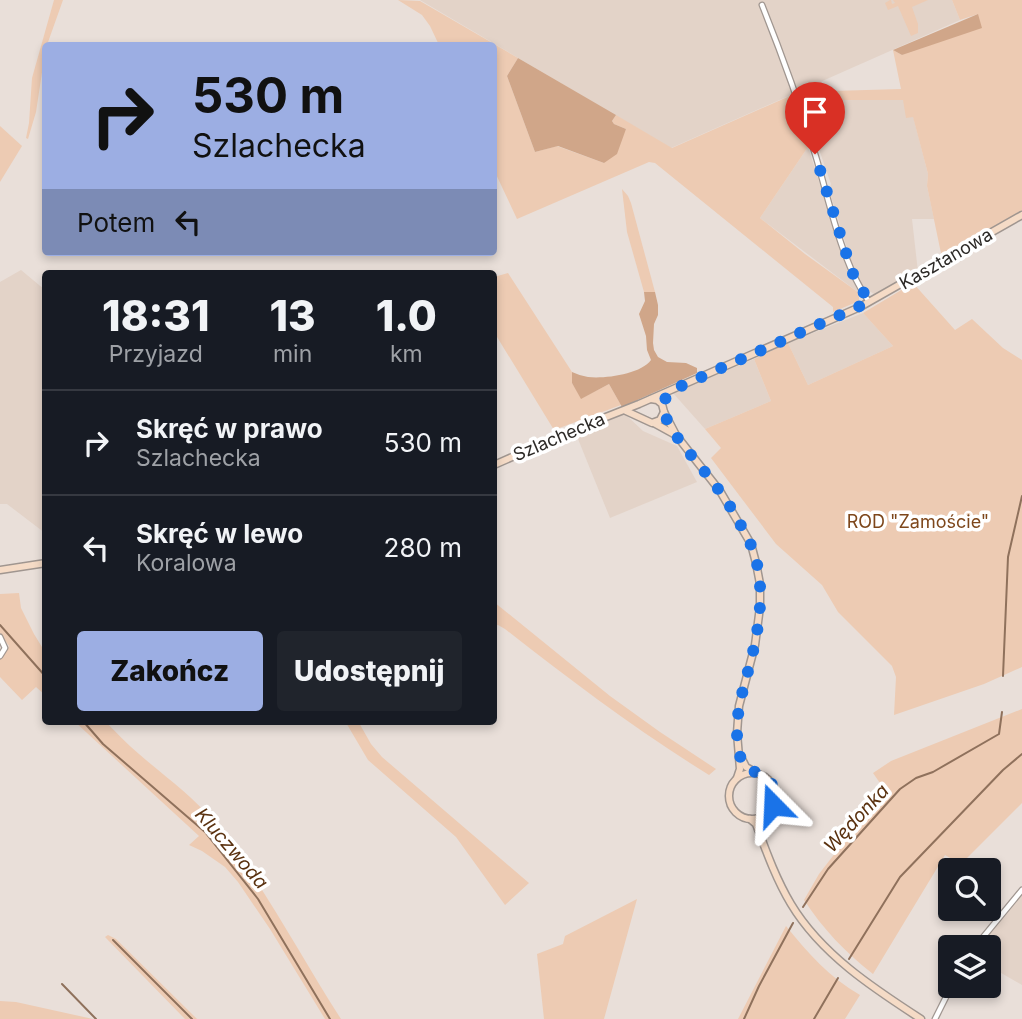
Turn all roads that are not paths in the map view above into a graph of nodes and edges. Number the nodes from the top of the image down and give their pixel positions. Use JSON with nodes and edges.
{"nodes":[{"id":1,"x":762,"y":5,"type":"dead end"},
{"id":2,"x":1022,"y":215,"type":"edge"},
{"id":3,"x":869,"y":302,"type":"junction"},
{"id":4,"x":670,"y":391,"type":"junction"},
{"id":5,"x":648,"y":400,"type":"junction"},
{"id":6,"x":663,"y":409,"type":"junction"},
{"id":7,"x":625,"y":411,"type":"junction"},
{"id":8,"x":642,"y":419,"type":"junction"},
{"id":9,"x":654,"y":423,"type":"junction"},
{"id":10,"x":676,"y":435,"type":"junction"},
{"id":11,"x":497,"y":464,"type":"edge"},
{"id":12,"x":42,"y":564,"type":"edge"},
{"id":13,"x":0,"y":570,"type":"edge"},
{"id":14,"x":0,"y":637,"type":"edge"},
{"id":15,"x":0,"y":656,"type":"edge"},
{"id":16,"x":740,"y":755,"type":"junction"},
{"id":17,"x":757,"y":773,"type":"junction"},
{"id":18,"x":737,"y":779,"type":"junction"},
{"id":19,"x":764,"y":816,"type":"junction"},
{"id":20,"x":750,"y":819,"type":"junction"},
{"id":21,"x":762,"y":841,"type":"junction"},
{"id":22,"x":1022,"y":890,"type":"edge"},
{"id":23,"x":985,"y":935,"type":"edge"},
{"id":24,"x":946,"y":998,"type":"edge"},
{"id":25,"x":921,"y":1019,"type":"edge"},
{"id":26,"x":935,"y":1019,"type":"edge"}],
"edges":[{"from":1,"to":3,"type":"street"},
{"from":2,"to":3,"type":"street","name":"Kasztanowa"},
{"from":3,"to":4,"type":"street","name":"Szlachecka"},
{"from":4,"to":5,"type":"street","name":"Szlachecka"},
{"from":4,"to":6,"type":"street"},
{"from":5,"to":6,"type":"street"},
{"from":5,"to":7,"type":"street","name":"Szlachecka"},
{"from":5,"to":8,"type":"street"},
{"from":6,"to":9,"type":"street"},
{"from":6,"to":10,"type":"street"},
{"from":7,"to":8,"type":"street","name":"Szlachecka"},
{"from":7,"to":11,"type":"street","name":"Szlachecka"},
{"from":8,"to":9,"type":"street"},
{"from":9,"to":10,"type":"street"},
{"from":10,"to":16,"type":"street"},
{"from":12,"to":13,"type":"street"},
{"from":14,"to":15,"type":"street"},
{"from":16,"to":17,"type":"street"},
{"from":16,"to":18,"type":"street"},
{"from":17,"to":18,"type":"street"},
{"from":17,"to":19,"type":"street"},
{"from":18,"to":20,"type":"street"},
{"from":19,"to":20,"type":"street"},
{"from":19,"to":21,"type":"street"},
{"from":20,"to":21,"type":"street"},
{"from":21,"to":25,"type":"street"},
{"from":22,"to":23,"type":"street"},
{"from":24,"to":26,"type":"street"}]}
